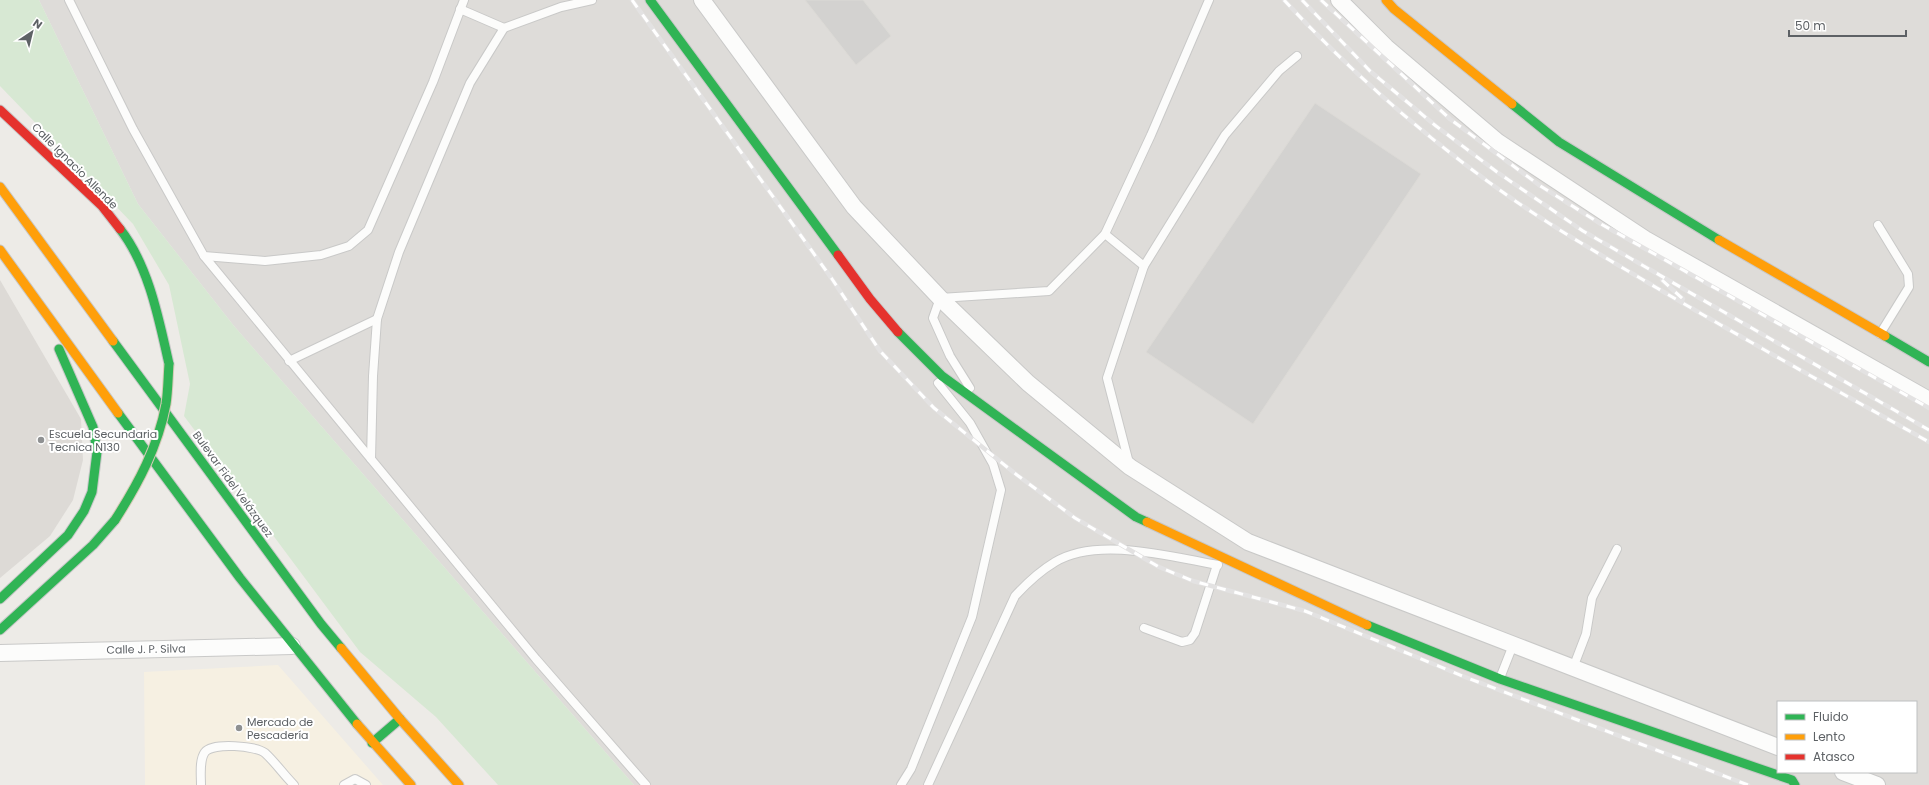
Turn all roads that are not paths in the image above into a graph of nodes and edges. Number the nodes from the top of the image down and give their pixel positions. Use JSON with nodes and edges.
{"nodes":[{"id":1,"x":68,"y":0,"type":"edge"},
{"id":2,"x":464,"y":0,"type":"edge"},
{"id":3,"x":592,"y":0,"type":"edge"},
{"id":4,"x":650,"y":0,"type":"edge"},
{"id":5,"x":702,"y":0,"type":"edge"},
{"id":6,"x":1209,"y":0,"type":"edge"},
{"id":7,"x":1339,"y":0,"type":"edge"},
{"id":8,"x":1386,"y":0,"type":"edge"},
{"id":9,"x":460,"y":9,"type":"junction"},
{"id":10,"x":504,"y":28,"type":"junction"},
{"id":11,"x":1297,"y":56,"type":"dead end"},
{"id":12,"x":0,"y":110,"type":"edge"},
{"id":13,"x":0,"y":187,"type":"edge"},
{"id":14,"x":1878,"y":225,"type":"dead end"},
{"id":15,"x":1105,"y":234,"type":"junction"},
{"id":16,"x":0,"y":250,"type":"edge"},
{"id":17,"x":204,"y":256,"type":"junction"},
{"id":18,"x":1144,"y":266,"type":"junction"},
{"id":19,"x":15,"y":272,"type":"junction"},
{"id":20,"x":940,"y":298,"type":"junction"},
{"id":21,"x":377,"y":319,"type":"junction"},
{"id":22,"x":897,"y":331,"type":"junction"},
{"id":23,"x":1880,"y":334,"type":"junction"},
{"id":24,"x":289,"y":361,"type":"junction"},
{"id":25,"x":1929,"y":362,"type":"edge"},
{"id":26,"x":1929,"y":400,"type":"edge"},
{"id":27,"x":980,"y":404,"type":"junction"},
{"id":28,"x":371,"y":459,"type":"junction"},
{"id":29,"x":1130,"y":467,"type":"junction"},
{"id":30,"x":1617,"y":548,"type":"dead end"},
{"id":31,"x":1217,"y":565,"type":"junction"},
{"id":32,"x":1250,"y":571,"type":"junction"},
{"id":33,"x":0,"y":599,"type":"edge"},
{"id":34,"x":1144,"y":628,"type":"dead end"},
{"id":35,"x":0,"y":630,"type":"edge"},
{"id":36,"x":1513,"y":645,"type":"junction"},
{"id":37,"x":292,"y":646,"type":"junction"},
{"id":38,"x":0,"y":653,"type":"edge"},
{"id":39,"x":1574,"y":668,"type":"junction"},
{"id":40,"x":1500,"y":678,"type":"junction"},
{"id":41,"x":400,"y":719,"type":"junction"},
{"id":42,"x":372,"y":743,"type":"junction"},
{"id":43,"x":1777,"y":747,"type":"edge"},
{"id":44,"x":1746,"y":764,"type":"junction"},
{"id":45,"x":1846,"y":773,"type":"edge"},
{"id":46,"x":1760,"y":780,"type":"dead end"},
{"id":47,"x":1794,"y":782,"type":"edge"},
{"id":48,"x":202,"y":785,"type":"edge"},
{"id":49,"x":294,"y":785,"type":"edge"},
{"id":50,"x":344,"y":785,"type":"edge"},
{"id":51,"x":366,"y":785,"type":"edge"},
{"id":52,"x":411,"y":785,"type":"edge"},
{"id":53,"x":459,"y":785,"type":"edge"},
{"id":54,"x":646,"y":785,"type":"edge"},
{"id":55,"x":901,"y":785,"type":"edge"},
{"id":56,"x":928,"y":785,"type":"edge"},
{"id":57,"x":1804,"y":785,"type":"edge"},
{"id":58,"x":1877,"y":785,"type":"edge"}],
"edges":[{"from":1,"to":17,"type":"lane"},
{"from":2,"to":9,"type":"lane"},
{"from":3,"to":10,"type":"lane"},
{"from":4,"to":22,"type":"main road"},
{"from":5,"to":20,"type":"street"},
{"from":6,"to":15,"type":"lane"},
{"from":7,"to":26,"type":"street"},
{"from":8,"to":23,"type":"main road"},
{"from":9,"to":10,"type":"lane"},
{"from":9,"to":17,"type":"lane"},
{"from":10,"to":21,"type":"lane"},
{"from":11,"to":18,"type":"lane"},
{"from":12,"to":35,"type":"main road","name":"Calle Ignacio Allende","bridge":true},
{"from":13,"to":41,"type":"main road","name":"Bulevar Fidel Velázquez"},
{"from":14,"to":23,"type":"lane"},
{"from":15,"to":18,"type":"lane"},
{"from":15,"to":20,"type":"lane"},
{"from":16,"to":19,"type":"main road"},
{"from":17,"to":24,"type":"lane"},
{"from":18,"to":29,"type":"lane"},
{"from":19,"to":33,"type":"main road"},
{"from":19,"to":37,"type":"main road"},
{"from":20,"to":27,"type":"lane"},
{"from":20,"to":29,"type":"street"},
{"from":21,"to":24,"type":"lane"},
{"from":21,"to":28,"type":"lane"},
{"from":22,"to":27,"type":"main road"},
{"from":22,"to":55,"type":"lane"},
{"from":23,"to":25,"type":"main road"},
{"from":24,"to":28,"type":"lane"},
{"from":27,"to":32,"type":"main road"},
{"from":28,"to":54,"type":"lane"},
{"from":29,"to":36,"type":"street"},
{"from":30,"to":39,"type":"lane"},
{"from":31,"to":32,"type":"lane"},
{"from":31,"to":34,"type":"lane"},
{"from":31,"to":56,"type":"lane"},
{"from":32,"to":40,"type":"main road"},
{"from":36,"to":39,"type":"street"},
{"from":36,"to":40,"type":"lane"},
{"from":37,"to":38,"type":"street","name":"Calle J. P. Silva"},
{"from":37,"to":42,"type":"main road"},
{"from":39,"to":43,"type":"street"},
{"from":40,"to":44,"type":"main road"},
{"from":41,"to":42,"type":"main road"},
{"from":41,"to":53,"type":"main road","name":"Bulevar Fidel Velázquez"},
{"from":42,"to":52,"type":"main road"},
{"from":44,"to":46,"type":"main road"},
{"from":44,"to":47,"type":"main road"},
{"from":45,"to":58,"type":"street"},
{"from":47,"to":57,"type":"lane"},
{"from":48,"to":49,"type":"lane"},
{"from":50,"to":51,"type":"lane"}]}
